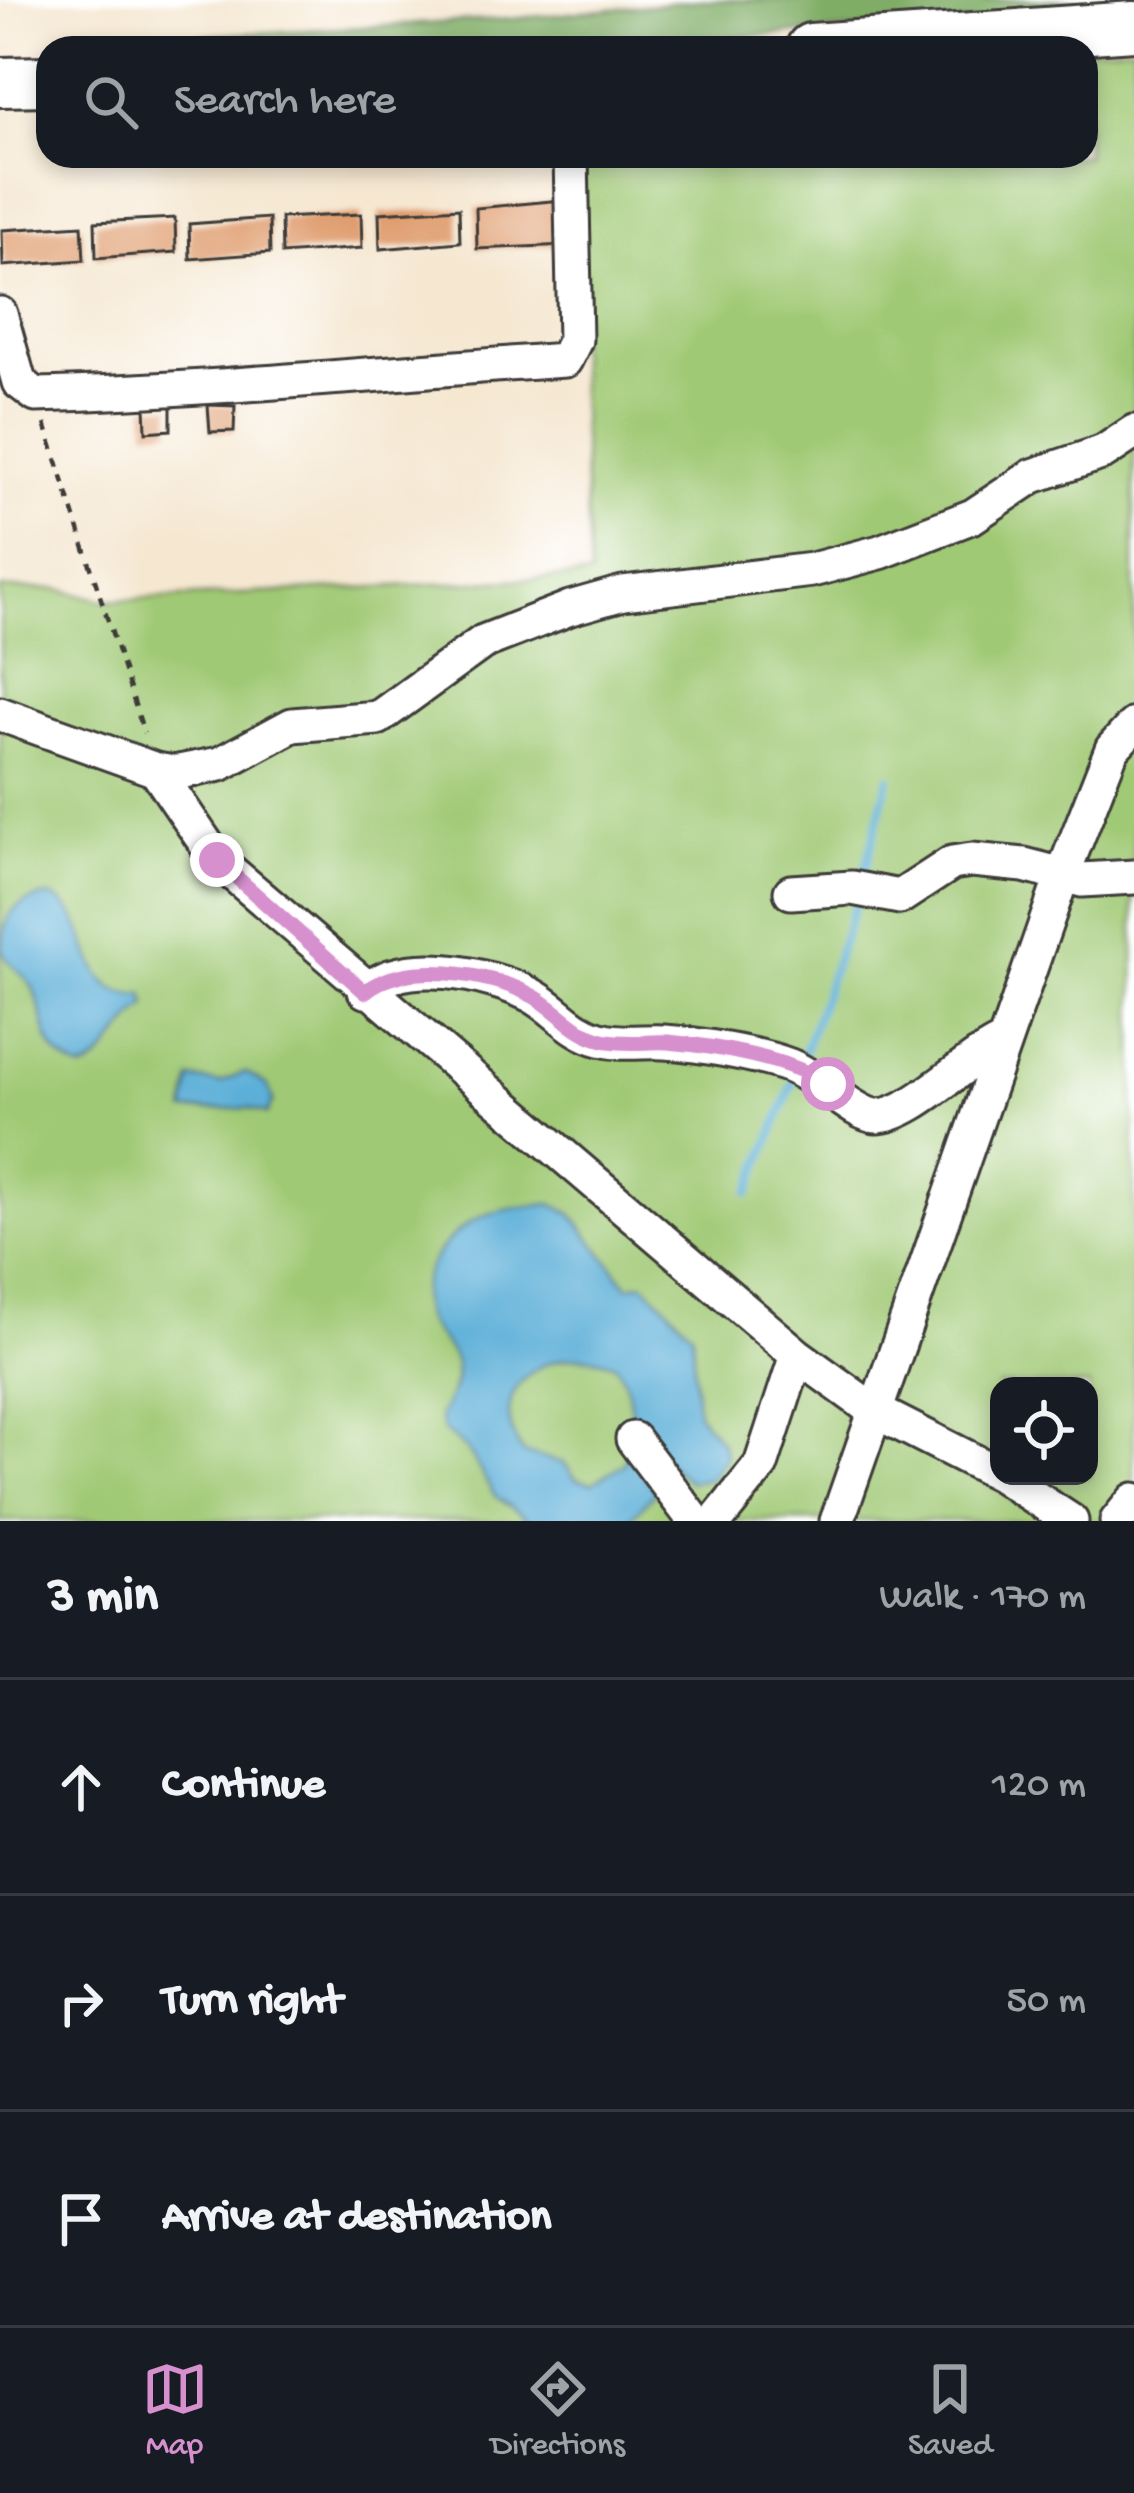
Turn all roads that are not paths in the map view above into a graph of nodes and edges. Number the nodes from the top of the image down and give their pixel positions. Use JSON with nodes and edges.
{"nodes":[{"id":1,"x":1134,"y":26,"type":"edge"},
{"id":2,"x":988,"y":36,"type":"edge"},
{"id":3,"x":36,"y":81,"type":"edge"},
{"id":4,"x":0,"y":82,"type":"edge"},
{"id":5,"x":571,"y":168,"type":"edge"},
{"id":6,"x":0,"y":314,"type":"edge"},
{"id":7,"x":1134,"y":432,"type":"edge"},
{"id":8,"x":0,"y":714,"type":"edge"},
{"id":9,"x":1134,"y":725,"type":"edge"},
{"id":10,"x":156,"y":770,"type":"junction"},
{"id":11,"x":1064,"y":874,"type":"junction"},
{"id":12,"x":1134,"y":877,"type":"edge"},
{"id":13,"x":791,"y":892,"type":"dead end"},
{"id":14,"x":365,"y":992,"type":"junction"},
{"id":15,"x":1001,"y":1043,"type":"junction"},
{"id":16,"x":797,"y":1355,"type":"junction"},
{"id":17,"x":873,"y":1410,"type":"junction"},
{"id":18,"x":633,"y":1439,"type":"dead end"},
{"id":19,"x":990,"y":1470,"type":"edge"},
{"id":20,"x":1015,"y":1485,"type":"edge"},
{"id":21,"x":1134,"y":1500,"type":"edge"},
{"id":22,"x":695,"y":1521,"type":"edge"},
{"id":23,"x":716,"y":1521,"type":"edge"},
{"id":24,"x":837,"y":1521,"type":"edge"},
{"id":25,"x":1071,"y":1521,"type":"edge"},
{"id":26,"x":1117,"y":1521,"type":"edge"}],
"edges":[{"from":1,"to":2,"type":"highway"},
{"from":3,"to":4,"type":"highway"},
{"from":5,"to":6,"type":"lane"},
{"from":7,"to":10,"type":"lane"},
{"from":8,"to":10,"type":"lane"},
{"from":9,"to":11,"type":"lane"},
{"from":10,"to":14,"type":"lane"},
{"from":11,"to":12,"type":"lane"},
{"from":11,"to":13,"type":"lane"},
{"from":11,"to":15,"type":"lane"},
{"from":14,"to":15,"type":"lane"},
{"from":14,"to":16,"type":"lane"},
{"from":15,"to":17,"type":"lane"},
{"from":16,"to":17,"type":"lane"},
{"from":16,"to":23,"type":"lane"},
{"from":17,"to":19,"type":"lane"},
{"from":17,"to":24,"type":"lane"},
{"from":18,"to":22,"type":"lane"},
{"from":20,"to":25,"type":"lane"},
{"from":21,"to":26,"type":"lane"}]}
